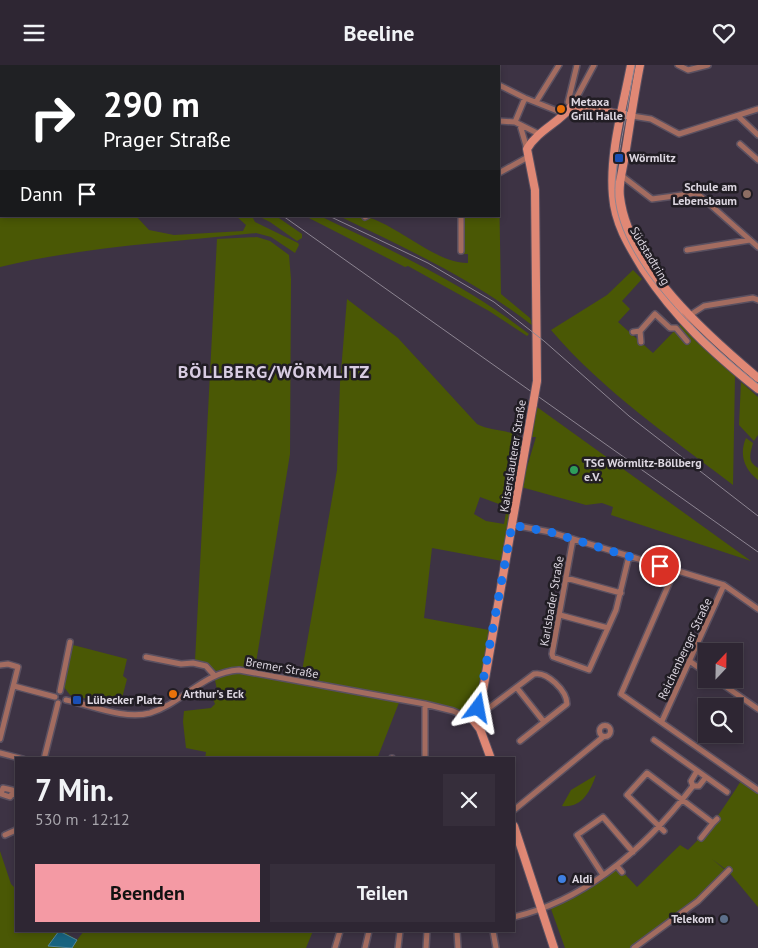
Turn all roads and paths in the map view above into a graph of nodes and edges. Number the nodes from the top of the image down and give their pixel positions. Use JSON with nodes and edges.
{"nodes":[{"id":1,"x":559,"y":65,"type":"edge"},
{"id":2,"x":577,"y":65,"type":"edge"},
{"id":3,"x":594,"y":65,"type":"edge"},
{"id":4,"x":631,"y":65,"type":"edge"},
{"id":5,"x":640,"y":65,"type":"edge"},
{"id":6,"x":678,"y":65,"type":"edge"},
{"id":7,"x":708,"y":65,"type":"edge"},
{"id":8,"x":500,"y":87,"type":"edge"},
{"id":9,"x":525,"y":98,"type":"junction"},
{"id":10,"x":536,"y":102,"type":"junction"},
{"id":11,"x":572,"y":106,"type":"junction"},
{"id":12,"x":758,"y":109,"type":"edge"},
{"id":13,"x":565,"y":114,"type":"junction"},
{"id":14,"x":622,"y":114,"type":"junction"},
{"id":15,"x":632,"y":116,"type":"junction"},
{"id":16,"x":738,"y":116,"type":"junction"},
{"id":17,"x":500,"y":121,"type":"edge"},
{"id":18,"x":517,"y":123,"type":"junction"},
{"id":19,"x":539,"y":134,"type":"junction"},
{"id":20,"x":758,"y":135,"type":"edge"},
{"id":21,"x":740,"y":144,"type":"dead end"},
{"id":22,"x":528,"y":153,"type":"junction"},
{"id":23,"x":758,"y":160,"type":"edge"},
{"id":24,"x":500,"y":172,"type":"edge"},
{"id":25,"x":622,"y":176,"type":"junction"},
{"id":26,"x":460,"y":217,"type":"edge"},
{"id":27,"x":750,"y":240,"type":"junction"},
{"id":28,"x":758,"y":247,"type":"edge"},
{"id":29,"x":461,"y":251,"type":"dead end"},
{"id":30,"x":687,"y":251,"type":"dead end"},
{"id":31,"x":758,"y":300,"type":"edge"},
{"id":32,"x":690,"y":315,"type":"junction"},
{"id":33,"x":682,"y":322,"type":"junction"},
{"id":34,"x":676,"y":329,"type":"junction"},
{"id":35,"x":640,"y":331,"type":"junction"},
{"id":36,"x":633,"y":332,"type":"dead end"},
{"id":37,"x":687,"y":341,"type":"dead end"},
{"id":38,"x":641,"y":342,"type":"dead end"},
{"id":39,"x":758,"y":378,"type":"edge"},
{"id":40,"x":758,"y":389,"type":"edge"},
{"id":41,"x":512,"y":525,"type":"junction"},
{"id":42,"x":573,"y":539,"type":"junction"},
{"id":43,"x":629,"y":556,"type":"junction"},
{"id":44,"x":675,"y":570,"type":"junction"},
{"id":45,"x":566,"y":578,"type":"junction"},
{"id":46,"x":724,"y":585,"type":"junction"},
{"id":47,"x":621,"y":593,"type":"junction"},
{"id":48,"x":758,"y":609,"type":"edge"},
{"id":49,"x":560,"y":615,"type":"junction"},
{"id":50,"x":608,"y":628,"type":"junction"},
{"id":51,"x":70,"y":642,"type":"dead end"},
{"id":52,"x":146,"y":657,"type":"dead end"},
{"id":53,"x":691,"y":662,"type":"junction"},
{"id":54,"x":0,"y":665,"type":"edge"},
{"id":55,"x":698,"y":667,"type":"edge"},
{"id":56,"x":214,"y":675,"type":"junction"},
{"id":57,"x":14,"y":686,"type":"junction"},
{"id":58,"x":516,"y":688,"type":"junction"},
{"id":59,"x":728,"y":688,"type":"edge"},
{"id":60,"x":60,"y":691,"type":"junction"},
{"id":61,"x":54,"y":697,"type":"junction"},
{"id":62,"x":66,"y":699,"type":"junction"},
{"id":63,"x":58,"y":703,"type":"junction"},
{"id":64,"x":425,"y":704,"type":"junction"},
{"id":65,"x":758,"y":709,"type":"edge"},
{"id":66,"x":473,"y":720,"type":"junction"},
{"id":67,"x":662,"y":721,"type":"junction"},
{"id":68,"x":544,"y":722,"type":"junction"},
{"id":69,"x":603,"y":737,"type":"dead end"},
{"id":70,"x":0,"y":739,"type":"edge"},
{"id":71,"x":654,"y":740,"type":"dead end"},
{"id":72,"x":520,"y":741,"type":"dead end"},
{"id":73,"x":0,"y":753,"type":"edge"},
{"id":74,"x":15,"y":757,"type":"edge"},
{"id":75,"x":44,"y":757,"type":"edge"},
{"id":76,"x":425,"y":757,"type":"edge"},
{"id":77,"x":490,"y":757,"type":"edge"},
{"id":78,"x":697,"y":771,"type":"junction"},
{"id":79,"x":706,"y":777,"type":"junction"},
{"id":80,"x":693,"y":786,"type":"junction"},
{"id":81,"x":758,"y":790,"type":"edge"},
{"id":82,"x":727,"y":792,"type":"dead end"},
{"id":83,"x":683,"y":799,"type":"junction"},
{"id":84,"x":515,"y":809,"type":"edge"},
{"id":85,"x":515,"y":829,"type":"edge"},
{"id":86,"x":662,"y":829,"type":"junction"},
{"id":87,"x":15,"y":830,"type":"edge"},
{"id":88,"x":4,"y":835,"type":"dead end"},
{"id":89,"x":700,"y":838,"type":"dead end"},
{"id":90,"x":633,"y":852,"type":"junction"},
{"id":91,"x":617,"y":866,"type":"junction"},
{"id":92,"x":729,"y":870,"type":"dead end"},
{"id":93,"x":622,"y":872,"type":"dead end"},
{"id":94,"x":603,"y":875,"type":"junction"},
{"id":95,"x":541,"y":909,"type":"junction"},
{"id":96,"x":515,"y":917,"type":"edge"},
{"id":97,"x":340,"y":932,"type":"edge"},
{"id":98,"x":369,"y":932,"type":"edge"},
{"id":99,"x":400,"y":932,"type":"edge"},
{"id":100,"x":427,"y":932,"type":"edge"},
{"id":101,"x":457,"y":932,"type":"edge"},
{"id":102,"x":493,"y":932,"type":"edge"},
{"id":103,"x":335,"y":948,"type":"edge"},
{"id":104,"x":365,"y":948,"type":"edge"},
{"id":105,"x":398,"y":948,"type":"edge"},
{"id":106,"x":426,"y":948,"type":"edge"},
{"id":107,"x":458,"y":948,"type":"edge"},
{"id":108,"x":496,"y":948,"type":"edge"},
{"id":109,"x":554,"y":948,"type":"edge"},
{"id":110,"x":634,"y":948,"type":"edge"}],
"edges":[{"from":1,"to":10,"type":"street"},
{"from":2,"to":11,"type":"street"},
{"from":3,"to":11,"type":"street"},
{"from":4,"to":14,"type":"street","name":"Südstadtring"},
{"from":5,"to":15,"type":"street","name":"Südstadtring"},
{"from":6,"to":7,"type":"street"},
{"from":8,"to":9,"type":"street"},
{"from":9,"to":10,"type":"street"},
{"from":9,"to":18,"type":"street"},
{"from":10,"to":13,"type":"street"},
{"from":11,"to":13,"type":"street"},
{"from":11,"to":14,"type":"street"},
{"from":12,"to":16,"type":"street"},
{"from":13,"to":19,"type":"street"},
{"from":14,"to":15,"type":"street"},
{"from":14,"to":33,"type":"street","name":"Südstadtring"},
{"from":15,"to":16,"type":"street"},
{"from":15,"to":25,"type":"street","name":"Südstadtring"},
{"from":16,"to":20,"type":"street"},
{"from":17,"to":18,"type":"street"},
{"from":18,"to":19,"type":"street"},
{"from":18,"to":22,"type":"street"},
{"from":19,"to":22,"type":"street"},
{"from":21,"to":23,"type":"street"},
{"from":22,"to":24,"type":"street"},
{"from":22,"to":41,"type":"street","name":"Kaiserslauterer Straße","bridge":true},
{"from":25,"to":27,"type":"street"},
{"from":25,"to":32,"type":"street","name":"Südstadtring"},
{"from":26,"to":29,"type":"street"},
{"from":27,"to":28,"type":"street"},
{"from":27,"to":30,"type":"street"},
{"from":31,"to":32,"type":"street"},
{"from":32,"to":39,"type":"street","name":"Südstadtring"},
{"from":33,"to":34,"type":"street"},
{"from":33,"to":40,"type":"street","name":"Südstadtring"},
{"from":34,"to":35,"type":"street"},
{"from":34,"to":37,"type":"street"},
{"from":35,"to":36,"type":"street"},
{"from":35,"to":38,"type":"street"},
{"from":41,"to":42,"type":"street"},
{"from":41,"to":66,"type":"street","name":"Kaiserslauterer Straße"},
{"from":42,"to":43,"type":"street"},
{"from":42,"to":45,"type":"street","name":"Karlsbader Straße"},
{"from":43,"to":44,"type":"street"},
{"from":43,"to":47,"type":"street","name":"Karlsbader Straße"},
{"from":44,"to":46,"type":"street"},
{"from":44,"to":67,"type":"street"},
{"from":45,"to":47,"type":"street"},
{"from":45,"to":49,"type":"street","name":"Karlsbader Straße"},
{"from":46,"to":48,"type":"street"},
{"from":46,"to":53,"type":"street","name":"Reichenberger Straße"},
{"from":47,"to":50,"type":"street","name":"Karlsbader Straße"},
{"from":49,"to":50,"type":"street"},
{"from":49,"to":50,"type":"street","name":"Karlsbader Straße"},
{"from":51,"to":60,"type":"street"},
{"from":52,"to":56,"type":"street"},
{"from":53,"to":55,"type":"street"},
{"from":53,"to":67,"type":"street","name":"Reichenberger Straße"},
{"from":54,"to":57,"type":"street"},
{"from":56,"to":62,"type":"street","name":"Bremer Straße"},
{"from":56,"to":64,"type":"street","name":"Bremer Straße"},
{"from":57,"to":61,"type":"street"},
{"from":57,"to":70,"type":"street"},
{"from":58,"to":66,"type":"street"},
{"from":58,"to":68,"type":"street"},
{"from":58,"to":68,"type":"street"},
{"from":59,"to":65,"type":"street"},
{"from":60,"to":61,"type":"street"},
{"from":60,"to":62,"type":"street"},
{"from":61,"to":63,"type":"street"},
{"from":62,"to":63,"type":"street"},
{"from":63,"to":75,"type":"street"},
{"from":64,"to":66,"type":"street","name":"Bremer Straße"},
{"from":64,"to":76,"type":"street"},
{"from":66,"to":77,"type":"street"},
{"from":67,"to":81,"type":"street"},
{"from":68,"to":72,"type":"street"},
{"from":69,"to":84,"type":"street"},
{"from":71,"to":78,"type":"street"},
{"from":73,"to":74,"type":"street"},
{"from":78,"to":79,"type":"street"},
{"from":78,"to":80,"type":"street"},
{"from":79,"to":80,"type":"street"},
{"from":79,"to":82,"type":"street"},
{"from":80,"to":83,"type":"street"},
{"from":83,"to":86,"type":"street"},
{"from":83,"to":86,"type":"street"},
{"from":83,"to":89,"type":"street"},
{"from":85,"to":95,"type":"street"},
{"from":86,"to":90,"type":"street"},
{"from":87,"to":88,"type":"street"},
{"from":90,"to":91,"type":"street"},
{"from":90,"to":94,"type":"street"},
{"from":91,"to":93,"type":"street"},
{"from":91,"to":94,"type":"street"},
{"from":92,"to":110,"type":"street"},
{"from":94,"to":95,"type":"street"},
{"from":95,"to":96,"type":"street"},
{"from":95,"to":109,"type":"street"},
{"from":97,"to":103,"type":"street"},
{"from":98,"to":104,"type":"street"},
{"from":99,"to":105,"type":"street"},
{"from":100,"to":106,"type":"street"},
{"from":101,"to":107,"type":"street"},
{"from":102,"to":108,"type":"street"}]}
